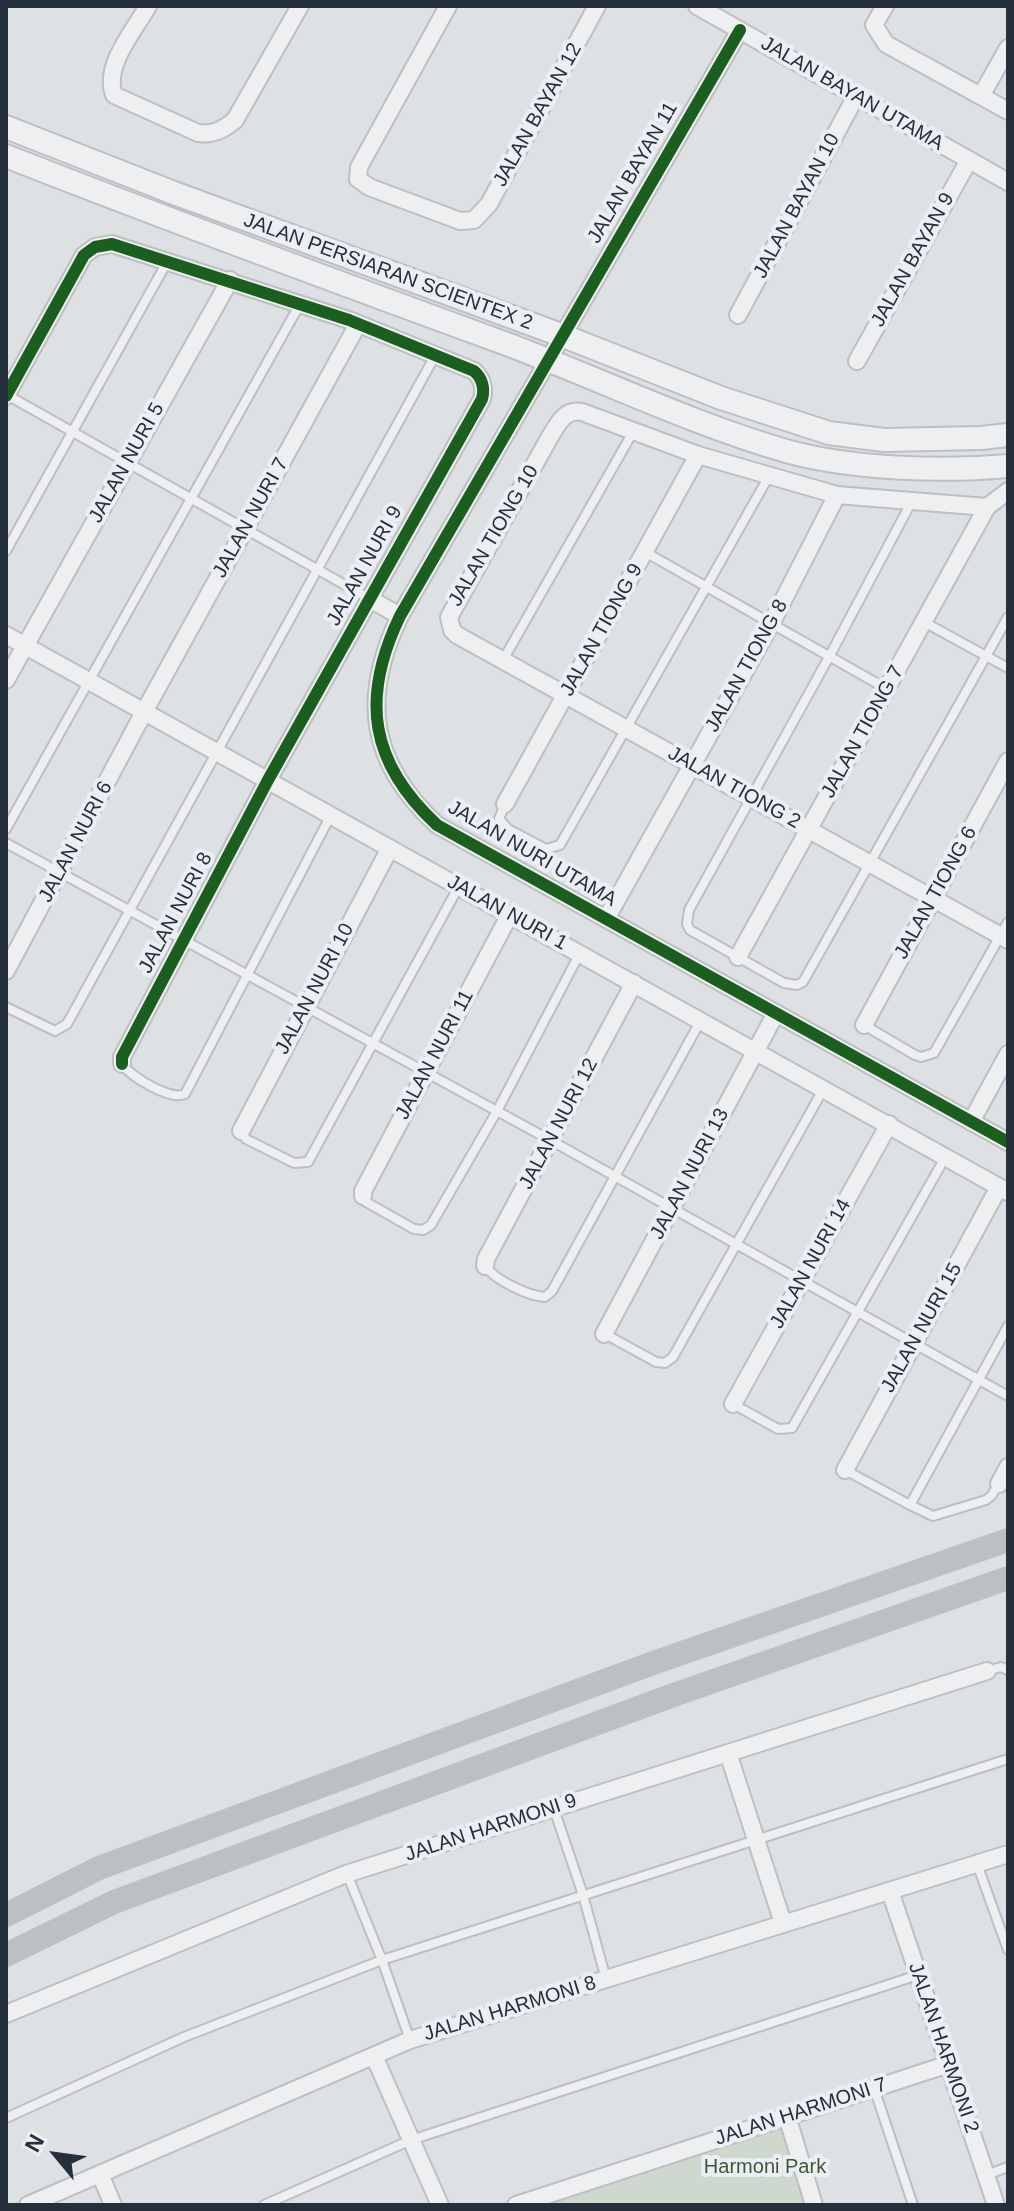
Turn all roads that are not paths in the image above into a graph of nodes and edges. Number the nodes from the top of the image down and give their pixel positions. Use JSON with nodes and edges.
{"nodes":[{"id":1,"x":148,"y":6,"type":"edge"},
{"id":2,"x":300,"y":6,"type":"edge"},
{"id":3,"x":448,"y":6,"type":"edge"},
{"id":4,"x":597,"y":6,"type":"edge"},
{"id":5,"x":697,"y":6,"type":"edge"},
{"id":6,"x":885,"y":6,"type":"edge"},
{"id":7,"x":740,"y":30,"type":"junction"},
{"id":8,"x":1008,"y":48,"type":"edge"},
{"id":9,"x":856,"y":96,"type":"junction"},
{"id":10,"x":981,"y":96,"type":"junction"},
{"id":11,"x":1008,"y":111,"type":"edge"},
{"id":12,"x":6,"y":127,"type":"edge"},
{"id":13,"x":7,"y":158,"type":"edge"},
{"id":14,"x":969,"y":160,"type":"junction"},
{"id":15,"x":1008,"y":182,"type":"edge"},
{"id":16,"x":167,"y":261,"type":"junction"},
{"id":17,"x":230,"y":280,"type":"junction"},
{"id":18,"x":301,"y":304,"type":"junction"},
{"id":19,"x":738,"y":315,"type":"dead end"},
{"id":20,"x":358,"y":324,"type":"junction"},
{"id":21,"x":561,"y":335,"type":"junction"},
{"id":22,"x":436,"y":354,"type":"junction"},
{"id":23,"x":547,"y":359,"type":"junction"},
{"id":24,"x":857,"y":361,"type":"dead end"},
{"id":25,"x":6,"y":395,"type":"edge"},
{"id":26,"x":72,"y":432,"type":"junction"},
{"id":27,"x":633,"y":432,"type":"junction"},
{"id":28,"x":1008,"y":435,"type":"edge"},
{"id":29,"x":698,"y":455,"type":"junction"},
{"id":30,"x":127,"y":462,"type":"junction"},
{"id":31,"x":1008,"y":466,"type":"edge"},
{"id":32,"x":770,"y":475,"type":"junction"},
{"id":33,"x":1008,"y":491,"type":"edge"},
{"id":34,"x":837,"y":495,"type":"junction"},
{"id":35,"x":191,"y":498,"type":"junction"},
{"id":36,"x":912,"y":501,"type":"junction"},
{"id":37,"x":987,"y":507,"type":"junction"},
{"id":38,"x":245,"y":529,"type":"junction"},
{"id":39,"x":6,"y":551,"type":"edge"},
{"id":40,"x":645,"y":552,"type":"junction"},
{"id":41,"x":318,"y":570,"type":"junction"},
{"id":42,"x":706,"y":588,"type":"junction"},
{"id":43,"x":370,"y":599,"type":"junction"},
{"id":44,"x":400,"y":616,"type":"junction"},
{"id":45,"x":1008,"y":617,"type":"edge"},
{"id":46,"x":924,"y":622,"type":"junction"},
{"id":47,"x":771,"y":624,"type":"junction"},
{"id":48,"x":6,"y":635,"type":"edge"},
{"id":49,"x":460,"y":636,"type":"joint"},
{"id":50,"x":24,"y":645,"type":"junction"},
{"id":51,"x":987,"y":656,"type":"junction"},
{"id":52,"x":829,"y":657,"type":"junction"},
{"id":53,"x":503,"y":660,"type":"junction"},
{"id":54,"x":1008,"y":668,"type":"edge"},
{"id":55,"x":6,"y":680,"type":"edge"},
{"id":56,"x":89,"y":681,"type":"junction"},
{"id":57,"x":887,"y":689,"type":"junction"},
{"id":58,"x":566,"y":695,"type":"junction"},
{"id":59,"x":144,"y":712,"type":"junction"},
{"id":60,"x":626,"y":729,"type":"junction"},
{"id":61,"x":218,"y":752,"type":"junction"},
{"id":62,"x":1008,"y":761,"type":"edge"},
{"id":63,"x":692,"y":765,"type":"junction"},
{"id":64,"x":268,"y":780,"type":"junction"},
{"id":65,"x":750,"y":797,"type":"junction"},
{"id":66,"x":505,"y":804,"type":"joint"},
{"id":67,"x":331,"y":815,"type":"junction"},
{"id":68,"x":6,"y":829,"type":"edge"},
{"id":69,"x":808,"y":829,"type":"junction"},
{"id":70,"x":6,"y":843,"type":"edge"},
{"id":71,"x":390,"y":848,"type":"junction"},
{"id":72,"x":871,"y":864,"type":"junction"},
{"id":73,"x":61,"y":873,"type":"junction"},
{"id":74,"x":459,"y":886,"type":"junction"},
{"id":75,"x":933,"y":897,"type":"junction"},
{"id":76,"x":130,"y":911,"type":"junction"},
{"id":77,"x":510,"y":914,"type":"junction"},
{"id":78,"x":606,"y":919,"type":"junction"},
{"id":79,"x":1005,"y":932,"type":"edge"},
{"id":80,"x":184,"y":940,"type":"junction"},
{"id":81,"x":580,"y":953,"type":"junction"},
{"id":82,"x":738,"y":957,"type":"junction"},
{"id":83,"x":6,"y":971,"type":"edge"},
{"id":84,"x":248,"y":975,"type":"junction"},
{"id":85,"x":634,"y":983,"type":"junction"},
{"id":86,"x":6,"y":1007,"type":"edge"},
{"id":87,"x":306,"y":1007,"type":"junction"},
{"id":88,"x":776,"y":1013,"type":"junction"},
{"id":89,"x":701,"y":1020,"type":"junction"},
{"id":90,"x":864,"y":1025,"type":"joint"},
{"id":91,"x":374,"y":1044,"type":"junction"},
{"id":92,"x":756,"y":1051,"type":"junction"},
{"id":93,"x":1008,"y":1054,"type":"edge"},
{"id":94,"x":122,"y":1064,"type":"joint"},
{"id":95,"x":427,"y":1072,"type":"junction"},
{"id":96,"x":824,"y":1088,"type":"junction"},
{"id":97,"x":497,"y":1111,"type":"junction"},
{"id":98,"x":971,"y":1122,"type":"junction"},
{"id":99,"x":889,"y":1124,"type":"junction"},
{"id":100,"x":241,"y":1131,"type":"joint"},
{"id":101,"x":550,"y":1140,"type":"junction"},
{"id":102,"x":1008,"y":1142,"type":"edge"},
{"id":103,"x":946,"y":1156,"type":"junction"},
{"id":104,"x":615,"y":1176,"type":"junction"},
{"id":105,"x":1003,"y":1189,"type":"edge"},
{"id":106,"x":363,"y":1196,"type":"joint"},
{"id":107,"x":671,"y":1208,"type":"junction"},
{"id":108,"x":736,"y":1244,"type":"junction"},
{"id":109,"x":485,"y":1266,"type":"joint"},
{"id":110,"x":801,"y":1280,"type":"junction"},
{"id":111,"x":858,"y":1313,"type":"junction"},
{"id":112,"x":1008,"y":1326,"type":"edge"},
{"id":113,"x":604,"y":1334,"type":"joint"},
{"id":114,"x":913,"y":1345,"type":"junction"},
{"id":115,"x":978,"y":1380,"type":"junction"},
{"id":116,"x":1008,"y":1396,"type":"edge"},
{"id":117,"x":733,"y":1404,"type":"joint"},
{"id":118,"x":1008,"y":1467,"type":"edge"},
{"id":119,"x":845,"y":1470,"type":"joint"},
{"id":120,"x":999,"y":1484,"type":"joint"},
{"id":121,"x":910,"y":1505,"type":"junction"},
{"id":122,"x":1008,"y":1540,"type":"edge"},
{"id":123,"x":1008,"y":1578,"type":"edge"},
{"id":124,"x":1008,"y":1670,"type":"edge"},
{"id":125,"x":987,"y":1671,"type":"joint"},
{"id":126,"x":728,"y":1753,"type":"junction"},
{"id":127,"x":1008,"y":1759,"type":"edge"},
{"id":128,"x":553,"y":1808,"type":"junction"},
{"id":129,"x":756,"y":1840,"type":"junction"},
{"id":130,"x":1008,"y":1854,"type":"edge"},
{"id":131,"x":977,"y":1864,"type":"junction"},
{"id":132,"x":346,"y":1874,"type":"junction"},
{"id":133,"x":890,"y":1891,"type":"junction"},
{"id":134,"x":583,"y":1895,"type":"junction"},
{"id":135,"x":6,"y":1915,"type":"edge"},
{"id":136,"x":783,"y":1923,"type":"junction"},
{"id":137,"x":1008,"y":1950,"type":"edge"},
{"id":138,"x":6,"y":1955,"type":"edge"},
{"id":139,"x":382,"y":1960,"type":"junction"},
{"id":140,"x":918,"y":1975,"type":"junction"},
{"id":141,"x":606,"y":1979,"type":"junction"},
{"id":142,"x":6,"y":2014,"type":"edge"},
{"id":143,"x":410,"y":2040,"type":"junction"},
{"id":144,"x":374,"y":2056,"type":"junction"},
{"id":145,"x":949,"y":2064,"type":"junction"},
{"id":146,"x":874,"y":2088,"type":"junction"},
{"id":147,"x":787,"y":2116,"type":"junction"},
{"id":148,"x":6,"y":2118,"type":"edge"},
{"id":149,"x":411,"y":2140,"type":"junction"},
{"id":150,"x":1008,"y":2167,"type":"edge"},
{"id":151,"x":100,"y":2174,"type":"junction"},
{"id":152,"x":986,"y":2175,"type":"junction"},
{"id":153,"x":28,"y":2205,"type":"edge"},
{"id":154,"x":113,"y":2205,"type":"edge"},
{"id":155,"x":264,"y":2205,"type":"edge"},
{"id":156,"x":440,"y":2205,"type":"edge"},
{"id":157,"x":516,"y":2205,"type":"edge"},
{"id":158,"x":814,"y":2205,"type":"edge"},
{"id":159,"x":913,"y":2205,"type":"edge"},
{"id":160,"x":996,"y":2205,"type":"edge"}],
"edges":[{"from":1,"to":2,"type":"street"},
{"from":3,"to":4,"type":"street","name":"JALAN BAYAN 12"},
{"from":5,"to":7,"type":"street","name":"JALAN BAYAN UTAMA"},
{"from":6,"to":10,"type":"street"},
{"from":7,"to":9,"type":"street","name":"JALAN BAYAN UTAMA"},
{"from":7,"to":21,"type":"street","name":"JALAN BAYAN 11"},
{"from":8,"to":10,"type":"street"},
{"from":9,"to":14,"type":"street","name":"JALAN BAYAN UTAMA"},
{"from":9,"to":19,"type":"street","name":"JALAN BAYAN 10"},
{"from":10,"to":11,"type":"street"},
{"from":12,"to":21,"type":"street","name":"JALAN PERSIARAN SCIENTEX 2"},
{"from":13,"to":23,"type":"street","name":"JALAN PERSIARAN SCIENTEX 2"},
{"from":14,"to":15,"type":"street","name":"JALAN BAYAN UTAMA"},
{"from":14,"to":24,"type":"street","name":"JALAN BAYAN 9"},
{"from":16,"to":17,"type":"street"},
{"from":16,"to":25,"type":"street"},
{"from":16,"to":26,"type":"lane"},
{"from":17,"to":18,"type":"street"},
{"from":17,"to":30,"type":"street","name":"JALAN NURI 5"},
{"from":18,"to":20,"type":"street"},
{"from":18,"to":35,"type":"lane"},
{"from":20,"to":22,"type":"street"},
{"from":20,"to":38,"type":"street","name":"JALAN NURI 7"},
{"from":21,"to":23,"type":"street","name":"JALAN NURI UTAMA"},
{"from":21,"to":28,"type":"street","name":"JALAN PERSIARAN SCIENTEX 2"},
{"from":22,"to":41,"type":"lane"},
{"from":22,"to":43,"type":"street","name":"JALAN NURI 9"},
{"from":23,"to":31,"type":"street","name":"JALAN PERSIARAN SCIENTEX 2"},
{"from":23,"to":44,"type":"street","name":"JALAN NURI UTAMA"},
{"from":25,"to":26,"type":"lane"},
{"from":26,"to":30,"type":"lane"},
{"from":26,"to":39,"type":"lane"},
{"from":27,"to":29,"type":"street"},
{"from":27,"to":49,"type":"street","name":"JALAN TIONG 10"},
{"from":27,"to":53,"type":"lane"},
{"from":29,"to":32,"type":"street"},
{"from":29,"to":40,"type":"street","name":"JALAN TIONG 9"},
{"from":30,"to":35,"type":"lane"},
{"from":30,"to":50,"type":"street","name":"JALAN NURI 5"},
{"from":32,"to":34,"type":"street"},
{"from":32,"to":42,"type":"lane"},
{"from":33,"to":37,"type":"street"},
{"from":34,"to":36,"type":"street"},
{"from":34,"to":47,"type":"street","name":"JALAN TIONG 8"},
{"from":35,"to":38,"type":"lane"},
{"from":35,"to":56,"type":"lane"},
{"from":36,"to":37,"type":"street"},
{"from":36,"to":52,"type":"lane"},
{"from":37,"to":46,"type":"street","name":"JALAN TIONG 7"},
{"from":38,"to":41,"type":"lane"},
{"from":38,"to":59,"type":"street","name":"JALAN NURI 7"},
{"from":40,"to":42,"type":"lane"},
{"from":40,"to":58,"type":"street","name":"JALAN TIONG 9"},
{"from":41,"to":43,"type":"lane"},
{"from":41,"to":61,"type":"lane"},
{"from":42,"to":47,"type":"lane"},
{"from":42,"to":60,"type":"lane"},
{"from":43,"to":44,"type":"street"},
{"from":43,"to":64,"type":"street","name":"JALAN NURI 9"},
{"from":44,"to":78,"type":"street","name":"JALAN NURI UTAMA"},
{"from":45,"to":51,"type":"lane"},
{"from":46,"to":51,"type":"lane"},
{"from":46,"to":57,"type":"street","name":"JALAN TIONG 7"},
{"from":47,"to":52,"type":"lane"},
{"from":47,"to":63,"type":"street","name":"JALAN TIONG 8"},
{"from":48,"to":50,"type":"street","name":"JALAN NURI 1"},
{"from":49,"to":53,"type":"street","name":"JALAN TIONG 2"},
{"from":50,"to":55,"type":"street","name":"JALAN NURI 5"},
{"from":50,"to":56,"type":"street","name":"JALAN NURI 1"},
{"from":51,"to":54,"type":"lane"},
{"from":51,"to":72,"type":"lane"},
{"from":52,"to":57,"type":"lane"},
{"from":52,"to":65,"type":"lane"},
{"from":53,"to":58,"type":"street","name":"JALAN TIONG 2"},
{"from":56,"to":59,"type":"street","name":"JALAN NURI 1"},
{"from":56,"to":68,"type":"lane"},
{"from":57,"to":69,"type":"street","name":"JALAN TIONG 7"},
{"from":58,"to":60,"type":"street","name":"JALAN TIONG 2"},
{"from":58,"to":66,"type":"street","name":"JALAN TIONG 9"},
{"from":59,"to":61,"type":"street","name":"JALAN NURI 1"},
{"from":59,"to":73,"type":"street","name":"JALAN NURI 6"},
{"from":60,"to":63,"type":"street","name":"JALAN TIONG 2"},
{"from":60,"to":66,"type":"lane"},
{"from":61,"to":64,"type":"street","name":"JALAN NURI 1"},
{"from":61,"to":76,"type":"lane"},
{"from":62,"to":75,"type":"street","name":"JALAN TIONG 6"},
{"from":63,"to":65,"type":"street","name":"JALAN TIONG 2"},
{"from":63,"to":78,"type":"street","name":"JALAN TIONG 8"},
{"from":64,"to":67,"type":"street","name":"JALAN NURI 1"},
{"from":64,"to":80,"type":"street","name":"JALAN NURI 8"},
{"from":65,"to":69,"type":"street","name":"JALAN TIONG 2"},
{"from":65,"to":82,"type":"lane"},
{"from":67,"to":71,"type":"street","name":"JALAN NURI 1"},
{"from":67,"to":84,"type":"lane"},
{"from":69,"to":72,"type":"street","name":"JALAN TIONG 2"},
{"from":69,"to":82,"type":"street","name":"JALAN TIONG 7"},
{"from":70,"to":73,"type":"lane"},
{"from":71,"to":74,"type":"street","name":"JALAN NURI 1"},
{"from":71,"to":87,"type":"street","name":"JALAN NURI 10"},
{"from":72,"to":75,"type":"street","name":"JALAN TIONG 2"},
{"from":72,"to":82,"type":"lane"},
{"from":73,"to":76,"type":"lane"},
{"from":73,"to":83,"type":"street","name":"JALAN NURI 6"},
{"from":74,"to":77,"type":"street","name":"JALAN NURI 1"},
{"from":74,"to":91,"type":"lane"},
{"from":75,"to":79,"type":"street","name":"JALAN TIONG 2"},
{"from":75,"to":90,"type":"street","name":"JALAN TIONG 6"},
{"from":76,"to":80,"type":"lane"},
{"from":76,"to":86,"type":"lane"},
{"from":77,"to":81,"type":"street","name":"JALAN NURI 1"},
{"from":77,"to":95,"type":"street","name":"JALAN NURI 11"},
{"from":78,"to":88,"type":"street","name":"JALAN NURI UTAMA"},
{"from":79,"to":90,"type":"lane"},
{"from":80,"to":84,"type":"lane"},
{"from":80,"to":94,"type":"street","name":"JALAN NURI 8"},
{"from":81,"to":85,"type":"street","name":"JALAN NURI 1"},
{"from":81,"to":97,"type":"lane"},
{"from":84,"to":87,"type":"lane"},
{"from":84,"to":94,"type":"lane"},
{"from":85,"to":89,"type":"street","name":"JALAN NURI 1"},
{"from":85,"to":101,"type":"street","name":"JALAN NURI 12"},
{"from":87,"to":91,"type":"lane"},
{"from":87,"to":100,"type":"street","name":"JALAN NURI 10"},
{"from":88,"to":92,"type":"street","name":"JALAN NURI 13"},
{"from":88,"to":98,"type":"street","name":"JALAN NURI UTAMA"},
{"from":89,"to":92,"type":"street","name":"JALAN NURI 1"},
{"from":89,"to":104,"type":"lane"},
{"from":91,"to":95,"type":"lane"},
{"from":91,"to":100,"type":"lane"},
{"from":92,"to":96,"type":"street","name":"JALAN NURI 1"},
{"from":92,"to":107,"type":"street","name":"JALAN NURI 13"},
{"from":93,"to":98,"type":"street"},
{"from":95,"to":97,"type":"lane"},
{"from":95,"to":106,"type":"street","name":"JALAN NURI 11"},
{"from":96,"to":99,"type":"street","name":"JALAN NURI 1"},
{"from":96,"to":108,"type":"lane"},
{"from":97,"to":101,"type":"lane"},
{"from":97,"to":106,"type":"lane"},
{"from":98,"to":102,"type":"street","name":"JALAN NURI UTAMA"},
{"from":99,"to":103,"type":"street","name":"JALAN NURI 1"},
{"from":99,"to":110,"type":"street","name":"JALAN NURI 14"},
{"from":101,"to":104,"type":"lane"},
{"from":101,"to":109,"type":"street","name":"JALAN NURI 12"},
{"from":103,"to":105,"type":"street","name":"JALAN NURI 1"},
{"from":103,"to":111,"type":"lane"},
{"from":104,"to":107,"type":"lane"},
{"from":104,"to":109,"type":"lane"},
{"from":105,"to":114,"type":"street","name":"JALAN NURI 15"},
{"from":107,"to":108,"type":"lane"},
{"from":107,"to":113,"type":"street","name":"JALAN NURI 13"},
{"from":108,"to":110,"type":"lane"},
{"from":108,"to":113,"type":"lane"},
{"from":110,"to":111,"type":"lane"},
{"from":110,"to":117,"type":"street","name":"JALAN NURI 14"},
{"from":111,"to":114,"type":"lane"},
{"from":111,"to":117,"type":"lane"},
{"from":112,"to":115,"type":"lane"},
{"from":114,"to":115,"type":"lane"},
{"from":114,"to":119,"type":"street","name":"JALAN NURI 15"},
{"from":115,"to":116,"type":"lane"},
{"from":115,"to":121,"type":"lane"},
{"from":118,"to":120,"type":"street"},
{"from":119,"to":121,"type":"lane"},
{"from":120,"to":121,"type":"lane"},
{"from":122,"to":135,"type":"main road"},
{"from":123,"to":138,"type":"main road"},
{"from":124,"to":125,"type":"lane"},
{"from":125,"to":126,"type":"street","name":"JALAN HARMONI 9"},
{"from":126,"to":128,"type":"street","name":"JALAN HARMONI 9"},
{"from":126,"to":129,"type":"street"},
{"from":127,"to":129,"type":"lane"},
{"from":128,"to":132,"type":"street","name":"JALAN HARMONI 9"},
{"from":128,"to":134,"type":"lane"},
{"from":129,"to":134,"type":"lane"},
{"from":129,"to":136,"type":"street"},
{"from":130,"to":131,"type":"street","name":"JALAN HARMONI 8"},
{"from":131,"to":133,"type":"street","name":"JALAN HARMONI 8"},
{"from":131,"to":137,"type":"lane"},
{"from":132,"to":139,"type":"lane"},
{"from":132,"to":142,"type":"street","name":"JALAN HARMONI 9"},
{"from":133,"to":136,"type":"street","name":"JALAN HARMONI 8"},
{"from":133,"to":140,"type":"street","name":"JALAN HARMONI 2"},
{"from":134,"to":139,"type":"lane"},
{"from":134,"to":141,"type":"lane"},
{"from":136,"to":141,"type":"street","name":"JALAN HARMONI 8"},
{"from":139,"to":143,"type":"lane"},
{"from":139,"to":148,"type":"lane"},
{"from":140,"to":145,"type":"street","name":"JALAN HARMONI 2"},
{"from":140,"to":149,"type":"lane"},
{"from":141,"to":143,"type":"street","name":"JALAN HARMONI 8"},
{"from":143,"to":144,"type":"street","name":"JALAN HARMONI 8"},
{"from":144,"to":149,"type":"street"},
{"from":144,"to":151,"type":"street","name":"JALAN HARMONI 8"},
{"from":145,"to":146,"type":"street","name":"JALAN HARMONI 7"},
{"from":145,"to":152,"type":"street","name":"JALAN HARMONI 2"},
{"from":146,"to":147,"type":"street","name":"JALAN HARMONI 7"},
{"from":146,"to":159,"type":"lane"},
{"from":147,"to":157,"type":"street","name":"JALAN HARMONI 7"},
{"from":147,"to":158,"type":"street"},
{"from":149,"to":155,"type":"lane"},
{"from":149,"to":156,"type":"street"},
{"from":150,"to":152,"type":"lane"},
{"from":151,"to":153,"type":"street","name":"JALAN HARMONI 8"},
{"from":151,"to":154,"type":"street"},
{"from":152,"to":160,"type":"street","name":"JALAN HARMONI 2"}]}
